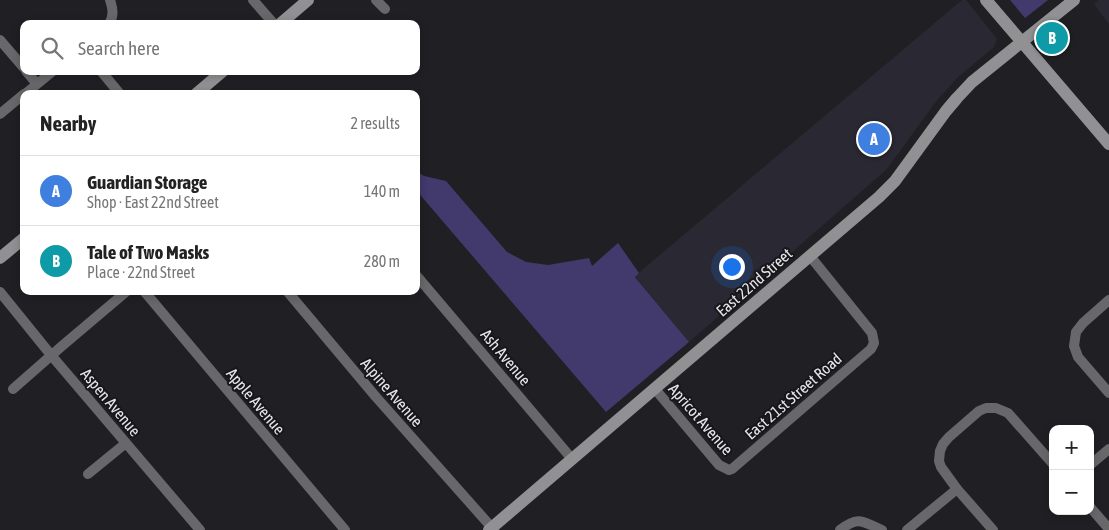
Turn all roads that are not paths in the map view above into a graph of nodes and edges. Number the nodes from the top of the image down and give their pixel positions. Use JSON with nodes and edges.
{"nodes":[{"id":1,"x":110,"y":0,"type":"edge"},
{"id":2,"x":253,"y":0,"type":"edge"},
{"id":3,"x":308,"y":0,"type":"edge"},
{"id":4,"x":376,"y":0,"type":"edge"},
{"id":5,"x":986,"y":0,"type":"edge"},
{"id":6,"x":1074,"y":0,"type":"edge"},
{"id":7,"x":385,"y":10,"type":"dead end"},
{"id":8,"x":111,"y":20,"type":"edge"},
{"id":9,"x":270,"y":20,"type":"edge"},
{"id":10,"x":285,"y":20,"type":"edge"},
{"id":11,"x":0,"y":40,"type":"edge"},
{"id":12,"x":1022,"y":42,"type":"junction"},
{"id":13,"x":20,"y":63,"type":"edge"},
{"id":14,"x":29,"y":75,"type":"edge"},
{"id":15,"x":48,"y":75,"type":"edge"},
{"id":16,"x":104,"y":75,"type":"edge"},
{"id":17,"x":218,"y":75,"type":"edge"},
{"id":18,"x":37,"y":84,"type":"junction"},
{"id":19,"x":29,"y":90,"type":"edge"},
{"id":20,"x":117,"y":90,"type":"edge"},
{"id":21,"x":201,"y":90,"type":"edge"},
{"id":22,"x":20,"y":97,"type":"edge"},
{"id":23,"x":0,"y":114,"type":"edge"},
{"id":24,"x":1109,"y":144,"type":"edge"},
{"id":25,"x":20,"y":241,"type":"edge"},
{"id":26,"x":810,"y":256,"type":"junction"},
{"id":27,"x":0,"y":258,"type":"edge"},
{"id":28,"x":420,"y":280,"type":"edge"},
{"id":29,"x":0,"y":292,"type":"edge"},
{"id":30,"x":122,"y":295,"type":"edge"},
{"id":31,"x":147,"y":295,"type":"edge"},
{"id":32,"x":290,"y":295,"type":"edge"},
{"id":33,"x":1109,"y":300,"type":"edge"},
{"id":34,"x":51,"y":355,"type":"junction"},
{"id":35,"x":13,"y":389,"type":"dead end"},
{"id":36,"x":655,"y":389,"type":"junction"},
{"id":37,"x":1109,"y":393,"type":"edge"},
{"id":38,"x":126,"y":443,"type":"junction"},
{"id":39,"x":1109,"y":449,"type":"edge"},
{"id":40,"x":572,"y":459,"type":"junction"},
{"id":41,"x":1049,"y":459,"type":"edge"},
{"id":42,"x":1094,"y":462,"type":"edge"},
{"id":43,"x":725,"y":469,"type":"joint"},
{"id":44,"x":88,"y":474,"type":"dead end"},
{"id":45,"x":957,"y":489,"type":"junction"},
{"id":46,"x":1094,"y":512,"type":"edge"},
{"id":47,"x":492,"y":529,"type":"edge"},
{"id":48,"x":1109,"y":529,"type":"edge"},
{"id":49,"x":200,"y":530,"type":"edge"},
{"id":50,"x":345,"y":530,"type":"edge"},
{"id":51,"x":840,"y":530,"type":"edge"},
{"id":52,"x":882,"y":530,"type":"edge"},
{"id":53,"x":907,"y":530,"type":"edge"},
{"id":54,"x":993,"y":530,"type":"edge"}],
"edges":[{"from":1,"to":8,"type":"street"},
{"from":2,"to":9,"type":"street"},
{"from":3,"to":10,"type":"street"},
{"from":4,"to":7,"type":"street"},
{"from":5,"to":12,"type":"street"},
{"from":6,"to":12,"type":"street","name":"East 22nd Street"},
{"from":11,"to":13,"type":"street"},
{"from":12,"to":24,"type":"street"},
{"from":12,"to":26,"type":"street","name":"East 22nd Street"},
{"from":14,"to":18,"type":"street"},
{"from":15,"to":18,"type":"street"},
{"from":16,"to":20,"type":"street"},
{"from":17,"to":21,"type":"street"},
{"from":18,"to":19,"type":"street"},
{"from":22,"to":23,"type":"street"},
{"from":25,"to":27,"type":"street"},
{"from":26,"to":36,"type":"street","name":"East 22nd Street"},
{"from":26,"to":43,"type":"street","name":"East 21st Street Road"},
{"from":28,"to":40,"type":"street","name":"Ash Avenue"},
{"from":29,"to":34,"type":"street","name":"Aspen Avenue"},
{"from":30,"to":34,"type":"street"},
{"from":31,"to":50,"type":"street","name":"Apple Avenue"},
{"from":32,"to":47,"type":"street","name":"Alpine Avenue"},
{"from":33,"to":37,"type":"street"},
{"from":34,"to":35,"type":"street"},
{"from":34,"to":38,"type":"street","name":"Aspen Avenue"},
{"from":36,"to":40,"type":"street","name":"East 22nd Street"},
{"from":36,"to":43,"type":"street","name":"Apricot Avenue"},
{"from":38,"to":44,"type":"street"},
{"from":38,"to":49,"type":"street","name":"Aspen Avenue"},
{"from":39,"to":42,"type":"street"},
{"from":40,"to":47,"type":"street","name":"East 22nd Street"},
{"from":41,"to":45,"type":"street"},
{"from":45,"to":53,"type":"street"},
{"from":45,"to":54,"type":"street"},
{"from":46,"to":48,"type":"street"},
{"from":51,"to":52,"type":"street"}]}
